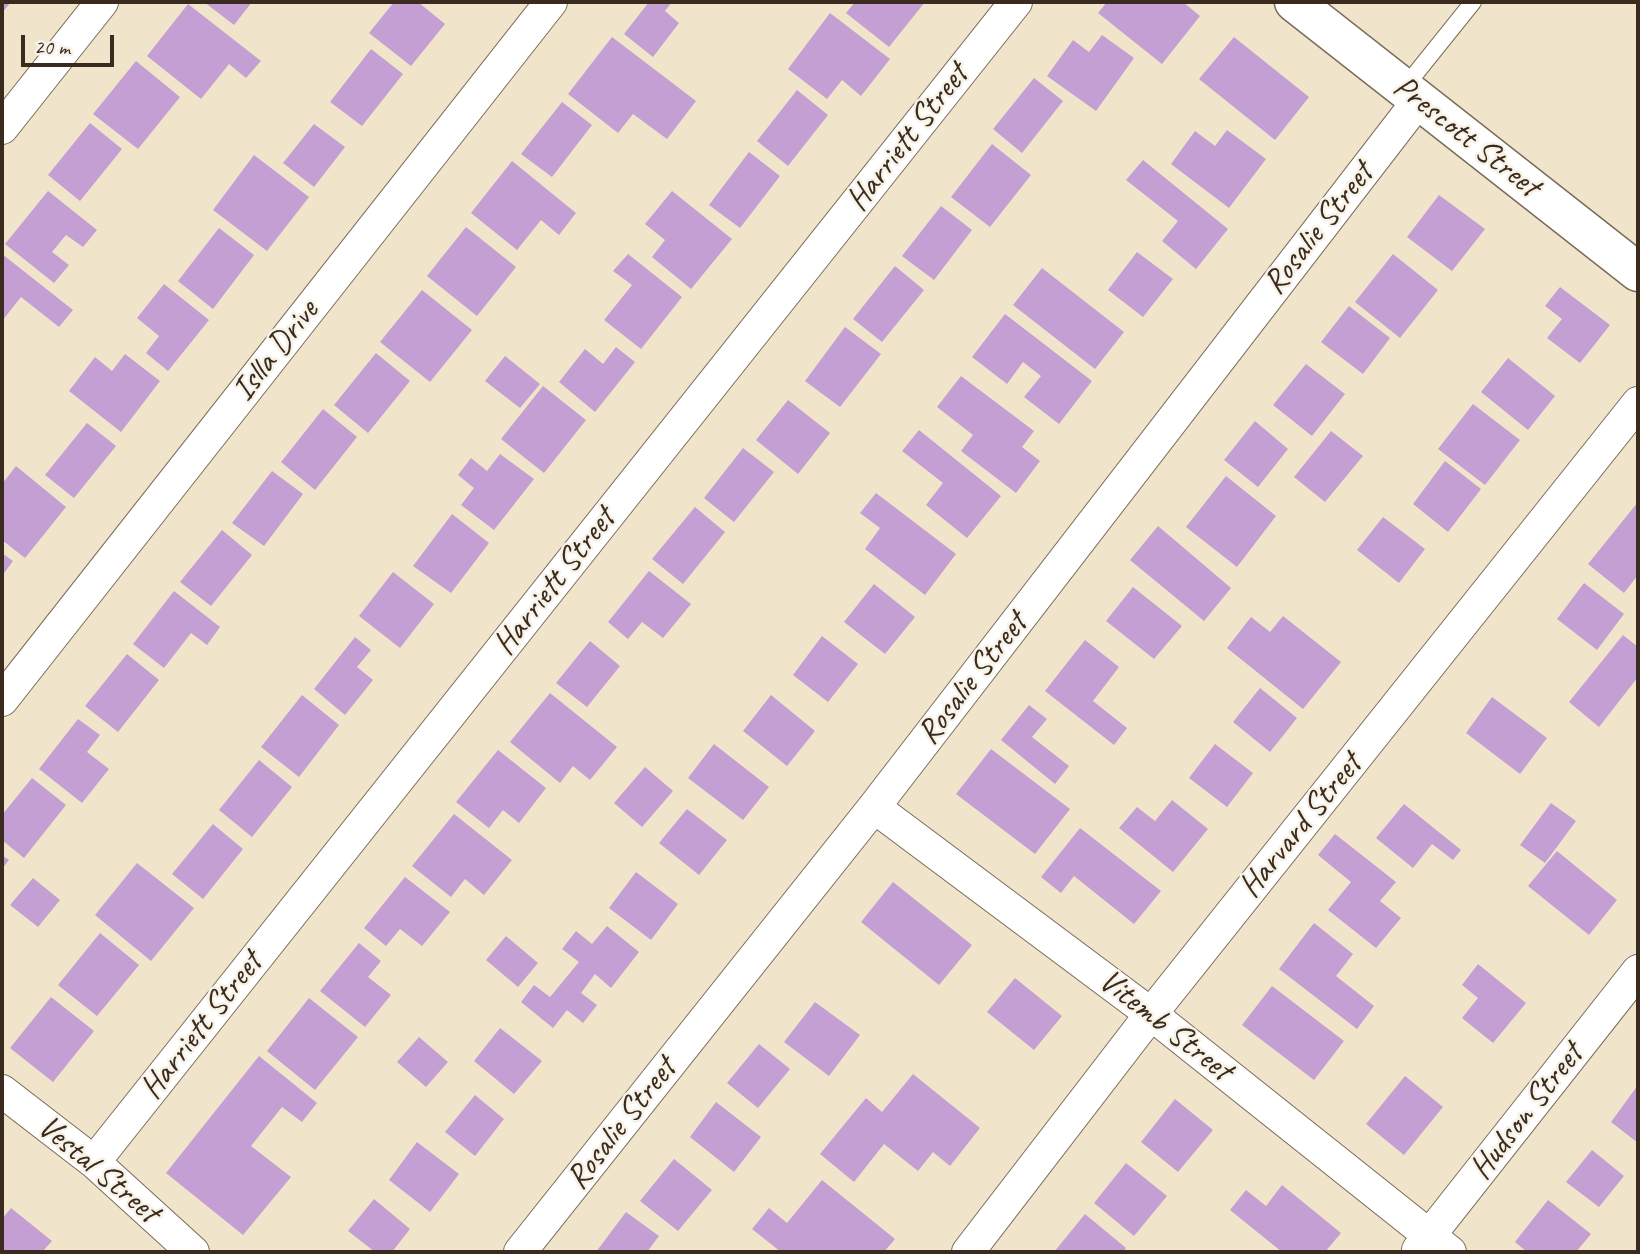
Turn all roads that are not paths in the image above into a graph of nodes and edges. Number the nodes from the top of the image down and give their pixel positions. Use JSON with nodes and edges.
{"nodes":[{"id":1,"x":102,"y":2,"type":"edge"},
{"id":2,"x":551,"y":2,"type":"edge"},
{"id":3,"x":1016,"y":2,"type":"edge"},
{"id":4,"x":1294,"y":2,"type":"edge"},
{"id":5,"x":1474,"y":2,"type":"edge"},
{"id":6,"x":1412,"y":94,"type":"junction"},
{"id":7,"x":2,"y":128,"type":"edge"},
{"id":8,"x":1638,"y":272,"type":"edge"},
{"id":9,"x":1638,"y":402,"type":"edge"},
{"id":10,"x":2,"y":700,"type":"edge"},
{"id":11,"x":874,"y":807,"type":"junction"},
{"id":12,"x":1638,"y":971,"type":"edge"},
{"id":13,"x":1151,"y":1014,"type":"junction"},
{"id":14,"x":2,"y":1091,"type":"edge"},
{"id":15,"x":94,"y":1162,"type":"junction"},
{"id":16,"x":1432,"y":1247,"type":"edge"},
{"id":17,"x":193,"y":1252,"type":"edge"},
{"id":18,"x":520,"y":1252,"type":"edge"},
{"id":19,"x":968,"y":1252,"type":"edge"}],
"edges":[{"from":1,"to":7,"type":"street"},
{"from":2,"to":10,"type":"street","name":"Islla Drive"},
{"from":3,"to":15,"type":"street","name":"Harriett Street"},
{"from":4,"to":6,"type":"street","name":"Prescott Street"},
{"from":5,"to":6,"type":"lane"},
{"from":6,"to":8,"type":"street","name":"Prescott Street"},
{"from":6,"to":11,"type":"street","name":"Rosalie Street"},
{"from":9,"to":13,"type":"street","name":"Harvard Street"},
{"from":11,"to":13,"type":"street","name":"Vitemb Street"},
{"from":11,"to":18,"type":"street","name":"Rosalie Street"},
{"from":12,"to":16,"type":"street","name":"Hudson Street"},
{"from":13,"to":16,"type":"street","name":"Vitemb Street"},
{"from":13,"to":19,"type":"street","name":"Harvard Street"},
{"from":14,"to":15,"type":"street","name":"Vestal Street"},
{"from":15,"to":17,"type":"street","name":"Vestal Street"}]}
